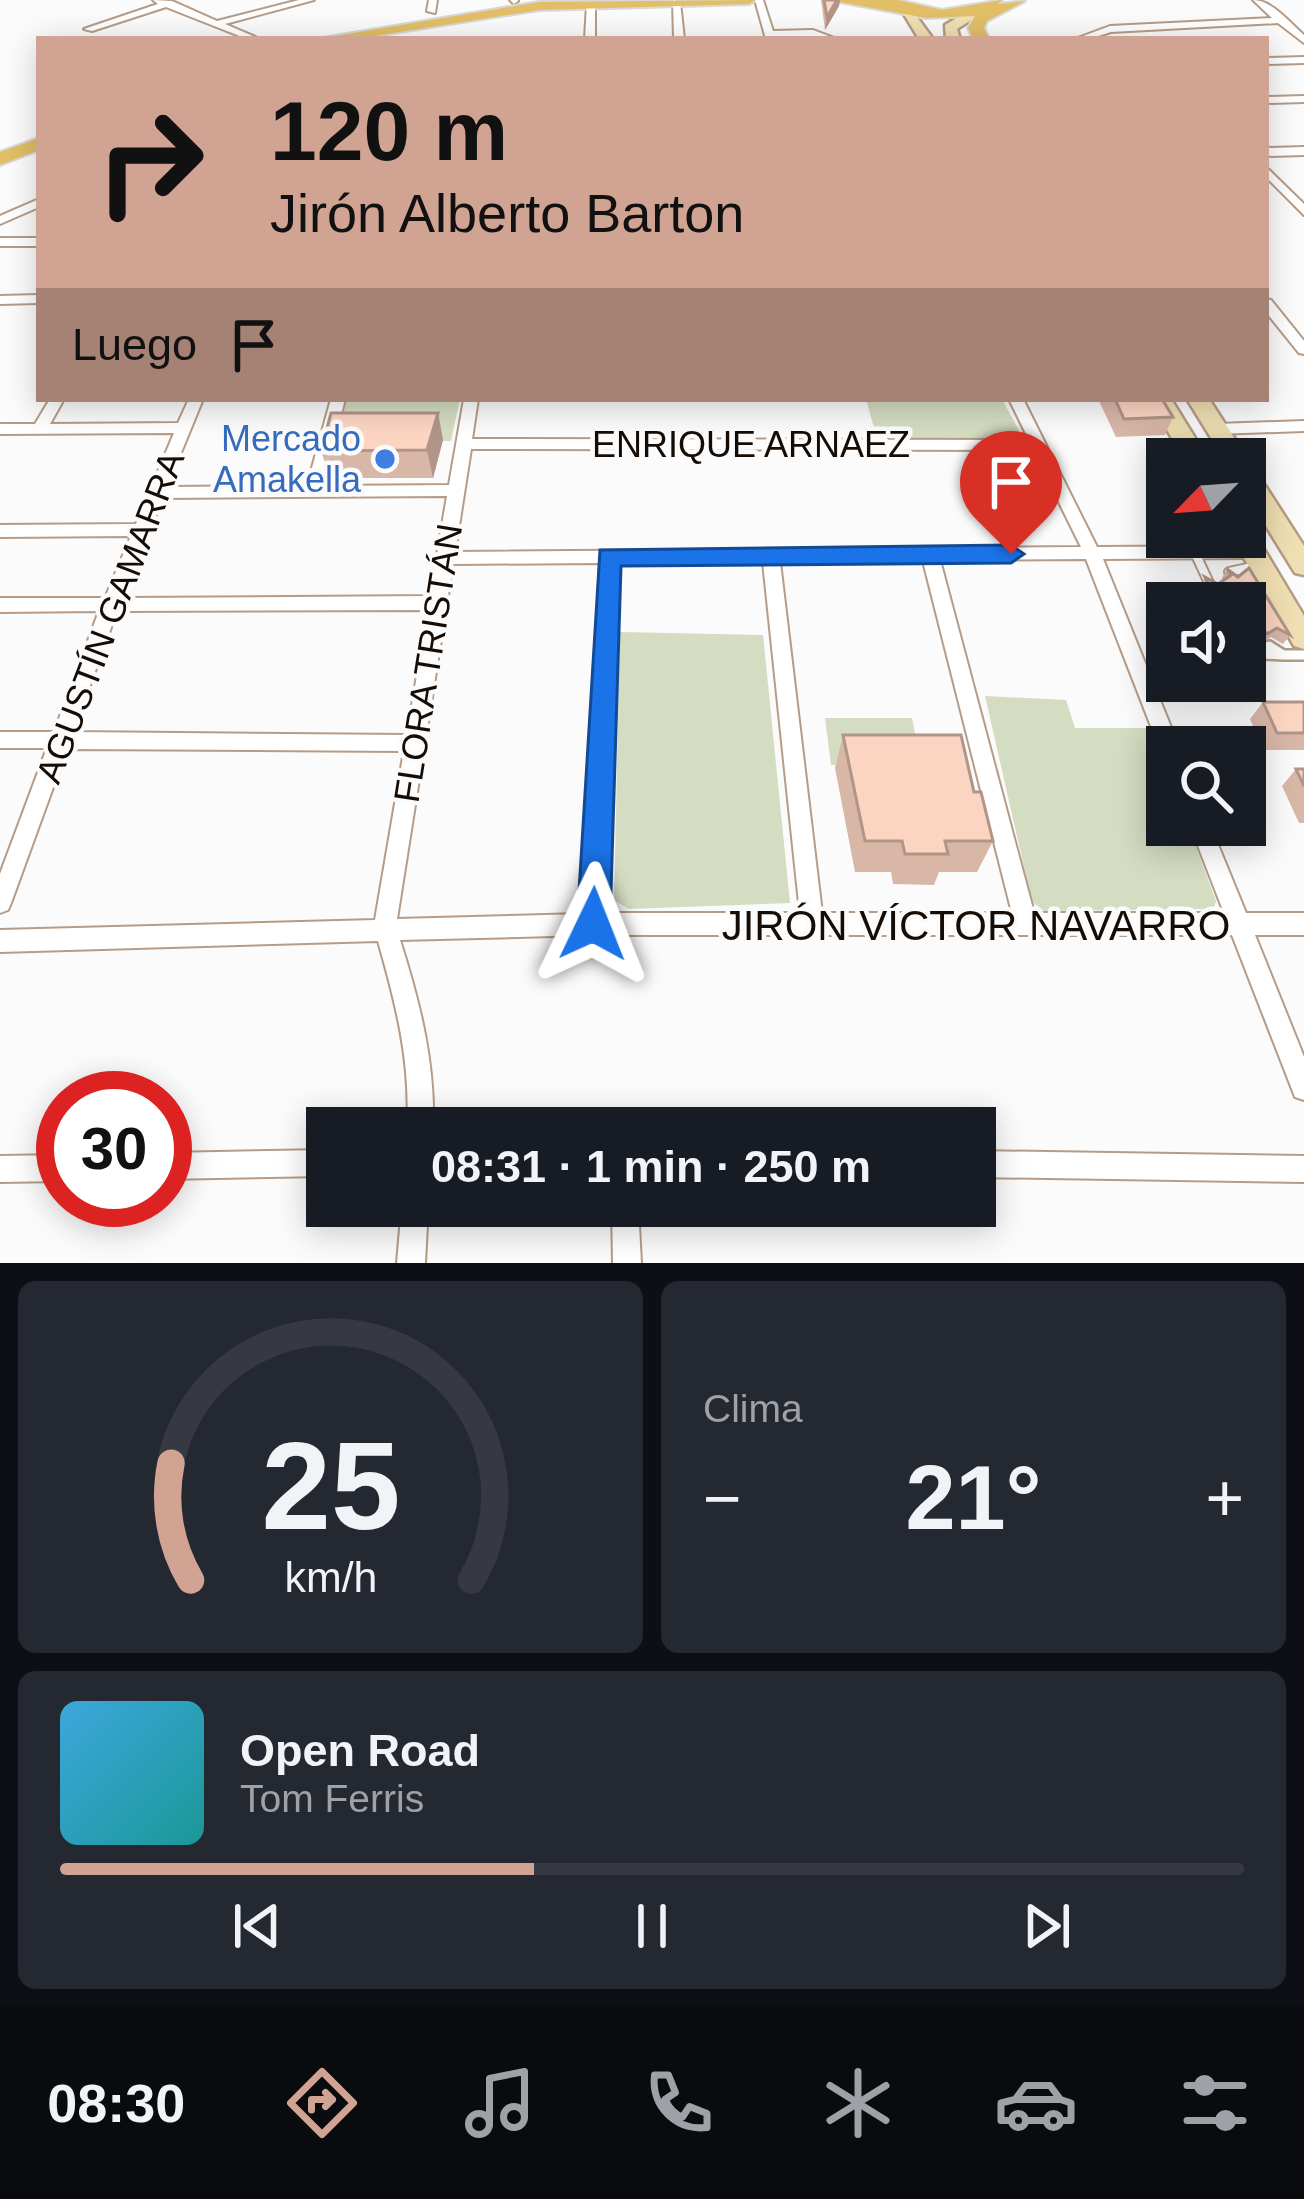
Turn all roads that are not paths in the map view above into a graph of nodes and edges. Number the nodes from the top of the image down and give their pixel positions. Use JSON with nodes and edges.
{"nodes":[{"id":1,"x":180,"y":0,"type":"edge"},
{"id":2,"x":310,"y":0,"type":"edge"},
{"id":3,"x":530,"y":0,"type":"edge"},
{"id":4,"x":749,"y":0,"type":"edge"},
{"id":5,"x":759,"y":0,"type":"edge"},
{"id":6,"x":836,"y":0,"type":"edge"},
{"id":7,"x":1257,"y":0,"type":"edge"},
{"id":8,"x":514,"y":1,"type":"edge"},
{"id":9,"x":1022,"y":1,"type":"edge"},
{"id":10,"x":161,"y":2,"type":"edge"},
{"id":11,"x":676,"y":2,"type":"edge"},
{"id":12,"x":591,"y":4,"type":"junction"},
{"id":13,"x":895,"y":5,"type":"edge"},
{"id":14,"x":433,"y":6,"type":"edge"},
{"id":15,"x":988,"y":6,"type":"edge"},
{"id":16,"x":1282,"y":20,"type":"junction"},
{"id":17,"x":214,"y":24,"type":"junction"},
{"id":18,"x":104,"y":36,"type":"edge"},
{"id":19,"x":247,"y":36,"type":"edge"},
{"id":20,"x":323,"y":36,"type":"edge"},
{"id":21,"x":325,"y":36,"type":"edge"},
{"id":22,"x":590,"y":36,"type":"edge"},
{"id":23,"x":679,"y":36,"type":"edge"},
{"id":24,"x":770,"y":36,"type":"edge"},
{"id":25,"x":823,"y":36,"type":"edge"},
{"id":26,"x":923,"y":36,"type":"edge"},
{"id":27,"x":951,"y":36,"type":"edge"},
{"id":28,"x":980,"y":36,"type":"edge"},
{"id":29,"x":1088,"y":36,"type":"edge"},
{"id":30,"x":1304,"y":40,"type":"edge"},
{"id":31,"x":1304,"y":60,"type":"edge"},
{"id":32,"x":1269,"y":61,"type":"edge"},
{"id":33,"x":1304,"y":99,"type":"edge"},
{"id":34,"x":1269,"y":100,"type":"edge"},
{"id":35,"x":36,"y":133,"type":"edge"},
{"id":36,"x":36,"y":144,"type":"edge"},
{"id":37,"x":0,"y":148,"type":"edge"},
{"id":38,"x":1304,"y":151,"type":"edge"},
{"id":39,"x":1269,"y":152,"type":"edge"},
{"id":40,"x":0,"y":159,"type":"edge"},
{"id":41,"x":1304,"y":167,"type":"edge"},
{"id":42,"x":1269,"y":169,"type":"edge"},
{"id":43,"x":1269,"y":172,"type":"edge"},
{"id":44,"x":36,"y":204,"type":"edge"},
{"id":45,"x":1304,"y":211,"type":"edge"},
{"id":46,"x":0,"y":220,"type":"edge"},
{"id":47,"x":0,"y":242,"type":"edge"},
{"id":48,"x":36,"y":242,"type":"edge"},
{"id":49,"x":36,"y":299,"type":"edge"},
{"id":50,"x":0,"y":300,"type":"edge"},
{"id":51,"x":1269,"y":306,"type":"edge"},
{"id":52,"x":1302,"y":345,"type":"edge"},
{"id":53,"x":55,"y":402,"type":"edge"},
{"id":54,"x":195,"y":402,"type":"edge"},
{"id":55,"x":337,"y":402,"type":"edge"},
{"id":56,"x":471,"y":402,"type":"edge"},
{"id":57,"x":1017,"y":402,"type":"edge"},
{"id":58,"x":1162,"y":402,"type":"edge"},
{"id":59,"x":1200,"y":402,"type":"edge"},
{"id":60,"x":1304,"y":426,"type":"edge"},
{"id":61,"x":182,"y":428,"type":"junction"},
{"id":62,"x":0,"y":429,"type":"edge"},
{"id":63,"x":40,"y":429,"type":"junction"},
{"id":64,"x":1217,"y":429,"type":"junction"},
{"id":65,"x":1183,"y":438,"type":"edge"},
{"id":66,"x":1223,"y":438,"type":"edge"},
{"id":67,"x":464,"y":444,"type":"junction"},
{"id":68,"x":1038,"y":445,"type":"junction"},
{"id":69,"x":457,"y":490,"type":"junction"},
{"id":70,"x":314,"y":491,"type":"junction"},
{"id":71,"x":155,"y":494,"type":"junction"},
{"id":72,"x":1266,"y":505,"type":"edge"},
{"id":73,"x":141,"y":530,"type":"junction"},
{"id":74,"x":0,"y":531,"type":"edge"},
{"id":75,"x":1092,"y":553,"type":"junction"},
{"id":76,"x":1146,"y":553,"type":"edge"},
{"id":77,"x":930,"y":554,"type":"junction"},
{"id":78,"x":609,"y":556,"type":"junction"},
{"id":79,"x":772,"y":556,"type":"junction"},
{"id":80,"x":446,"y":558,"type":"junction"},
{"id":81,"x":1197,"y":558,"type":"edge"},
{"id":82,"x":1247,"y":558,"type":"edge"},
{"id":83,"x":1256,"y":558,"type":"edge"},
{"id":84,"x":1304,"y":566,"type":"edge"},
{"id":85,"x":438,"y":603,"type":"junction"},
{"id":86,"x":0,"y":605,"type":"edge"},
{"id":87,"x":110,"y":606,"type":"junction"},
{"id":88,"x":1270,"y":646,"type":"dead end"},
{"id":89,"x":1294,"y":647,"type":"edge"},
{"id":90,"x":1304,"y":655,"type":"edge"},
{"id":91,"x":1161,"y":726,"type":"edge"},
{"id":92,"x":65,"y":739,"type":"junction"},
{"id":93,"x":0,"y":740,"type":"edge"},
{"id":94,"x":415,"y":743,"type":"junction"},
{"id":95,"x":1208,"y":846,"type":"edge"},
{"id":96,"x":0,"y":903,"type":"edge"},
{"id":97,"x":593,"y":924,"type":"junction"},
{"id":98,"x":1304,"y":924,"type":"edge"},
{"id":99,"x":1240,"y":925,"type":"junction"},
{"id":100,"x":812,"y":926,"type":"junction"},
{"id":101,"x":1026,"y":926,"type":"junction"},
{"id":102,"x":385,"y":927,"type":"junction"},
{"id":103,"x":0,"y":940,"type":"edge"},
{"id":104,"x":1304,"y":1088,"type":"edge"},
{"id":105,"x":421,"y":1107,"type":"edge"},
{"id":106,"x":306,"y":1163,"type":"edge"},
{"id":107,"x":996,"y":1164,"type":"edge"},
{"id":108,"x":192,"y":1166,"type":"edge"},
{"id":109,"x":36,"y":1168,"type":"edge"},
{"id":110,"x":0,"y":1169,"type":"edge"},
{"id":111,"x":1304,"y":1169,"type":"edge"},
{"id":112,"x":414,"y":1227,"type":"edge"},
{"id":113,"x":626,"y":1227,"type":"edge"},
{"id":114,"x":411,"y":1263,"type":"edge"},
{"id":115,"x":627,"y":1263,"type":"edge"}],
"edges":[{"from":1,"to":10,"type":"street"},
{"from":2,"to":17,"type":"street"},
{"from":3,"to":8,"type":"main road"},
{"from":4,"to":11,"type":"main road"},
{"from":5,"to":24,"type":"street"},
{"from":6,"to":13,"type":"main road"},
{"from":7,"to":16,"type":"street"},
{"from":8,"to":14,"type":"main road"},
{"from":9,"to":15,"type":"main road"},
{"from":9,"to":28,"type":"main road"},
{"from":10,"to":17,"type":"street"},
{"from":10,"to":18,"type":"street"},
{"from":11,"to":12,"type":"main road"},
{"from":11,"to":23,"type":"street"},
{"from":12,"to":21,"type":"main road"},
{"from":12,"to":22,"type":"street"},
{"from":13,"to":15,"type":"main road"},
{"from":13,"to":26,"type":"main road"},
{"from":14,"to":20,"type":"main road"},
{"from":15,"to":27,"type":"main road"},
{"from":16,"to":29,"type":"street"},
{"from":16,"to":30,"type":"street"},
{"from":17,"to":19,"type":"street"},
{"from":24,"to":25,"type":"street"},
{"from":31,"to":32,"type":"street"},
{"from":33,"to":34,"type":"street"},
{"from":35,"to":37,"type":"main road"},
{"from":36,"to":40,"type":"main road"},
{"from":38,"to":39,"type":"street"},
{"from":41,"to":42,"type":"street"},
{"from":43,"to":45,"type":"street"},
{"from":44,"to":46,"type":"street"},
{"from":47,"to":48,"type":"street"},
{"from":49,"to":50,"type":"street"},
{"from":51,"to":52,"type":"street"},
{"from":53,"to":63,"type":"street"},
{"from":54,"to":61,"type":"street","name":"AGUSTÍN GAMARRA"},
{"from":55,"to":70,"type":"street"},
{"from":56,"to":67,"type":"street","name":"FLORA TRISTÁN"},
{"from":57,"to":68,"type":"street"},
{"from":58,"to":65,"type":"main road"},
{"from":59,"to":64,"type":"main road"},
{"from":60,"to":64,"type":"street"},
{"from":61,"to":63,"type":"street"},
{"from":61,"to":71,"type":"street","name":"AGUSTÍN GAMARRA"},
{"from":62,"to":63,"type":"street"},
{"from":64,"to":66,"type":"main road"},
{"from":67,"to":68,"type":"street","name":"ENRIQUE ARNAEZ"},
{"from":67,"to":69,"type":"street","name":"FLORA TRISTÁN"},
{"from":68,"to":75,"type":"street"},
{"from":69,"to":70,"type":"street"},
{"from":69,"to":80,"type":"street","name":"FLORA TRISTÁN"},
{"from":70,"to":71,"type":"street"},
{"from":71,"to":73,"type":"street","name":"AGUSTÍN GAMARRA"},
{"from":72,"to":84,"type":"main road"},
{"from":73,"to":74,"type":"street"},
{"from":73,"to":87,"type":"street","name":"AGUSTÍN GAMARRA"},
{"from":75,"to":76,"type":"street"},
{"from":75,"to":77,"type":"street"},
{"from":75,"to":91,"type":"street"},
{"from":77,"to":79,"type":"street"},
{"from":77,"to":101,"type":"street"},
{"from":78,"to":79,"type":"street"},
{"from":78,"to":80,"type":"street"},
{"from":78,"to":97,"type":"street"},
{"from":79,"to":100,"type":"street"},
{"from":80,"to":85,"type":"street","name":"FLORA TRISTÁN"},
{"from":81,"to":82,"type":"lane"},
{"from":83,"to":89,"type":"main road"},
{"from":85,"to":87,"type":"street"},
{"from":85,"to":94,"type":"street","name":"FLORA TRISTÁN"},
{"from":86,"to":87,"type":"street"},
{"from":87,"to":92,"type":"street","name":"AGUSTÍN GAMARRA"},
{"from":88,"to":89,"type":"lane"},
{"from":89,"to":90,"type":"lane"},
{"from":92,"to":93,"type":"street"},
{"from":92,"to":94,"type":"street"},
{"from":92,"to":96,"type":"street","name":"AGUSTÍN GAMARRA"},
{"from":94,"to":102,"type":"street","name":"FLORA TRISTÁN"},
{"from":95,"to":99,"type":"street"},
{"from":97,"to":100,"type":"street","name":"JIRÓN VÍCTOR NAVARRO"},
{"from":97,"to":102,"type":"street","name":"JIRÓN VÍCTOR NAVARRO"},
{"from":98,"to":99,"type":"street","name":"JIRÓN VÍCTOR NAVARRO"},
{"from":99,"to":101,"type":"street","name":"JIRÓN VÍCTOR NAVARRO"},
{"from":99,"to":104,"type":"street"},
{"from":100,"to":101,"type":"street","name":"JIRÓN VÍCTOR NAVARRO"},
{"from":102,"to":103,"type":"street","name":"JIRÓN VÍCTOR NAVARRO"},
{"from":102,"to":105,"type":"street"},
{"from":106,"to":108,"type":"street"},
{"from":107,"to":111,"type":"street"},
{"from":109,"to":110,"type":"street"},
{"from":112,"to":114,"type":"street"},
{"from":113,"to":115,"type":"street"}]}
